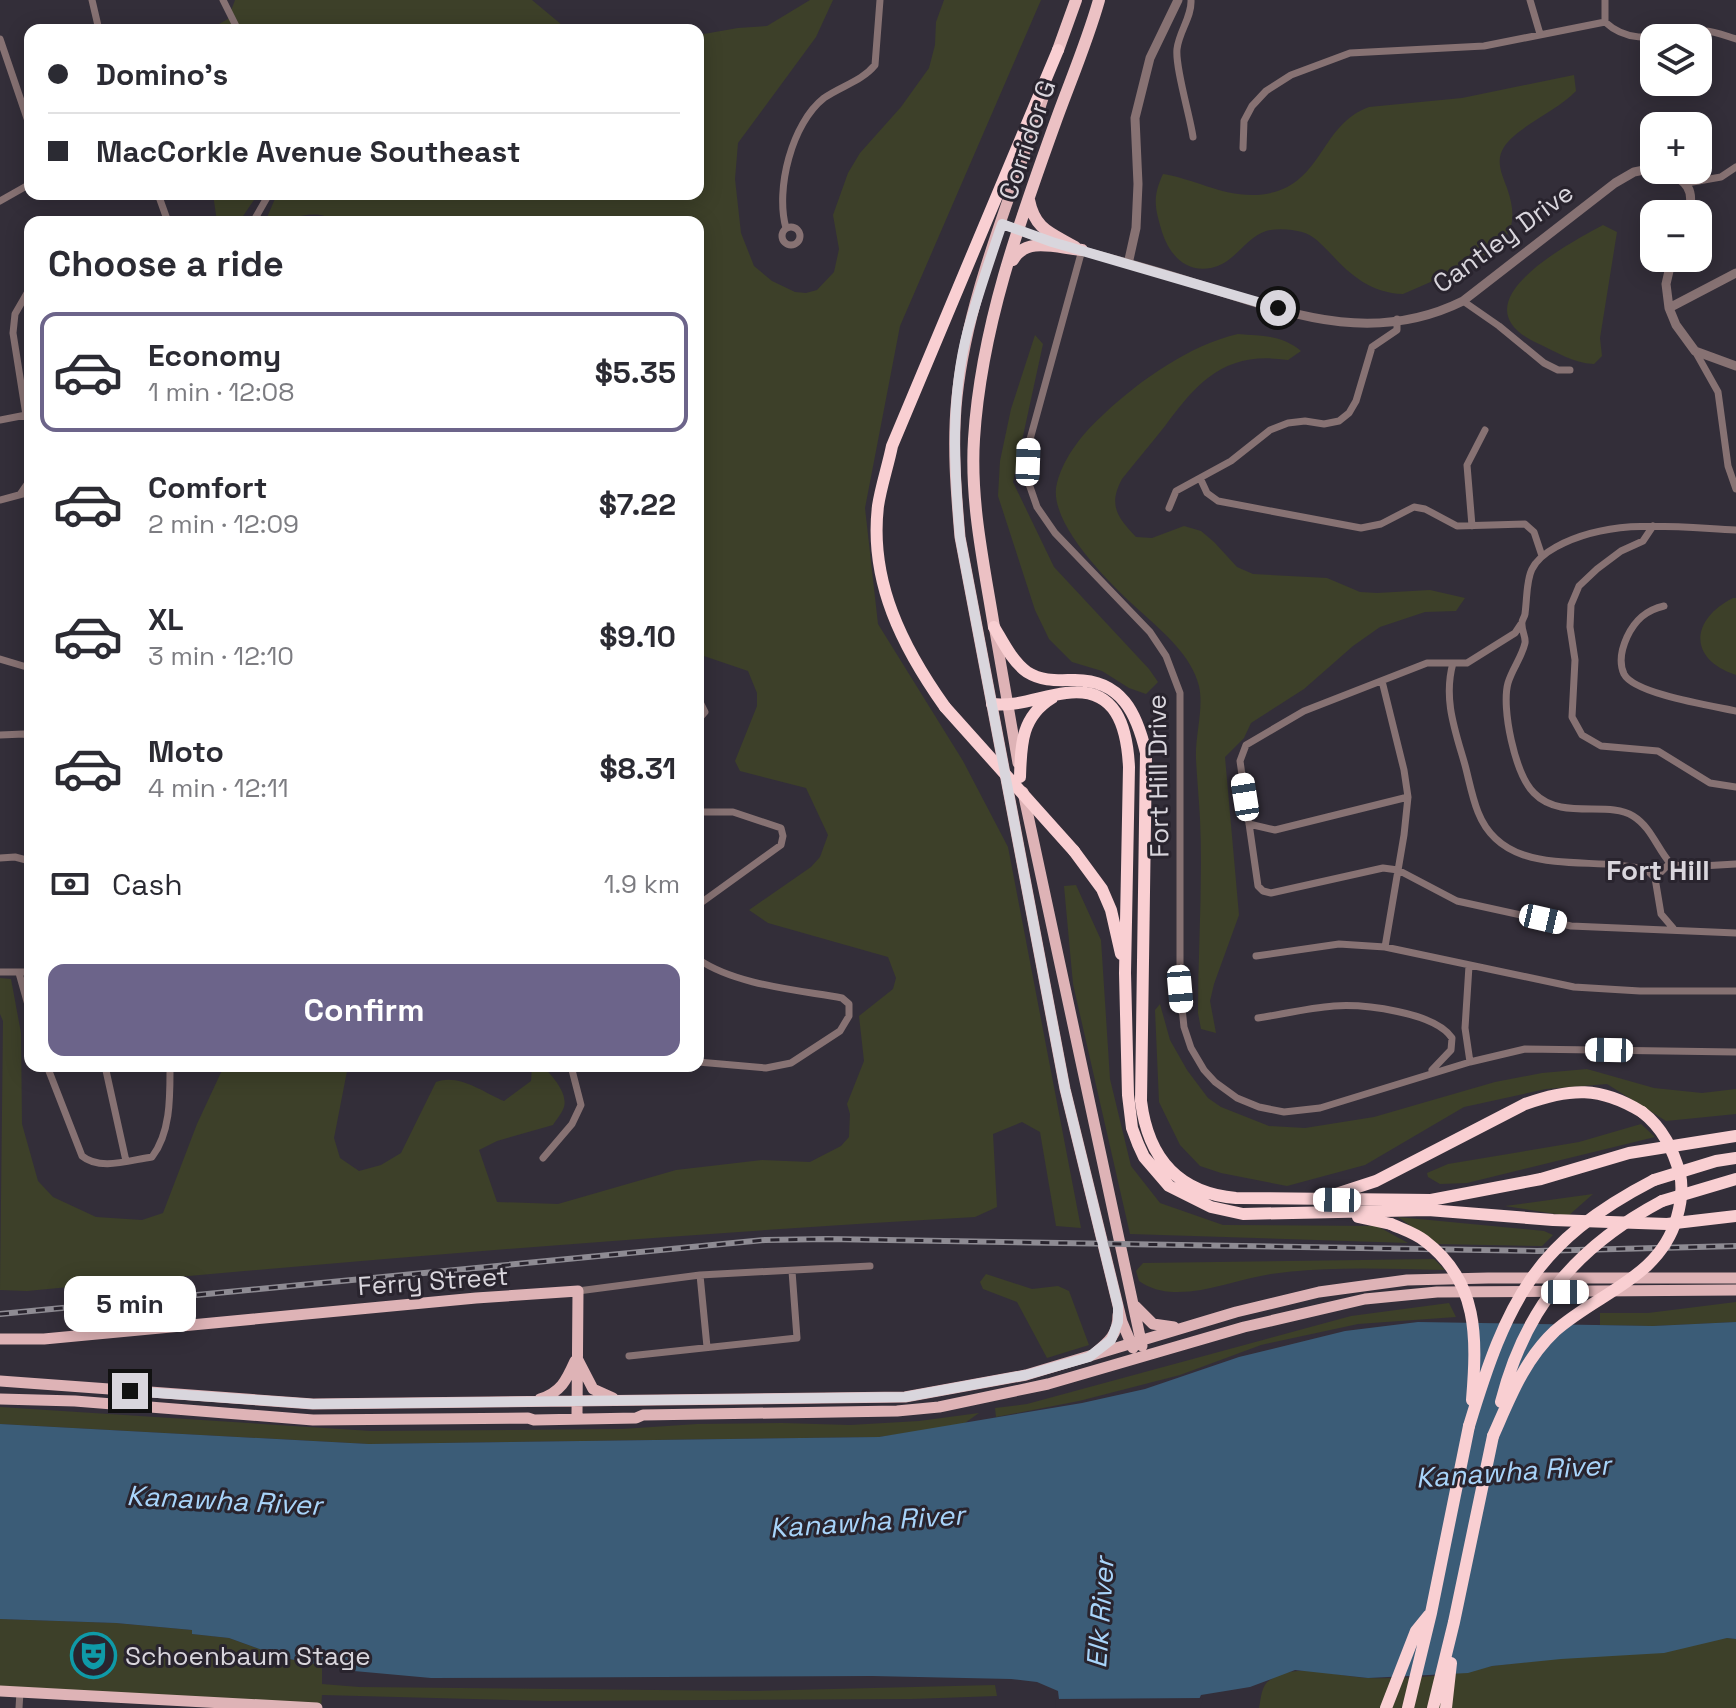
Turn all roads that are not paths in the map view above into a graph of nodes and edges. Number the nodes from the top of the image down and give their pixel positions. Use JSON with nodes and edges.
{"nodes":[{"id":1,"x":92,"y":0,"type":"edge"},
{"id":2,"x":223,"y":0,"type":"edge"},
{"id":3,"x":880,"y":0,"type":"edge"},
{"id":4,"x":1076,"y":0,"type":"edge"},
{"id":5,"x":1099,"y":0,"type":"edge"},
{"id":6,"x":1178,"y":0,"type":"edge"},
{"id":7,"x":1191,"y":0,"type":"edge"},
{"id":8,"x":1530,"y":0,"type":"edge"},
{"id":9,"x":1605,"y":0,"type":"edge"},
{"id":10,"x":1605,"y":22,"type":"junction"},
{"id":11,"x":98,"y":24,"type":"edge"},
{"id":12,"x":235,"y":24,"type":"edge"},
{"id":13,"x":1540,"y":34,"type":"junction"},
{"id":14,"x":0,"y":39,"type":"edge"},
{"id":15,"x":1736,"y":39,"type":"edge"},
{"id":16,"x":1058,"y":50,"type":"junction"},
{"id":17,"x":24,"y":109,"type":"edge"},
{"id":18,"x":1193,"y":137,"type":"dead end"},
{"id":19,"x":1243,"y":148,"type":"dead end"},
{"id":20,"x":1736,"y":167,"type":"edge"},
{"id":21,"x":1640,"y":171,"type":"edge"},
{"id":22,"x":1712,"y":179,"type":"edge"},
{"id":23,"x":24,"y":187,"type":"edge"},
{"id":24,"x":1029,"y":198,"type":"junction"},
{"id":25,"x":0,"y":201,"type":"edge"},
{"id":26,"x":1002,"y":224,"type":"junction"},
{"id":27,"x":786,"y":228,"type":"dead end"},
{"id":28,"x":1019,"y":230,"type":"junction"},
{"id":29,"x":1082,"y":250,"type":"junction"},
{"id":30,"x":1128,"y":264,"type":"junction"},
{"id":31,"x":1669,"y":272,"type":"edge"},
{"id":32,"x":1736,"y":273,"type":"edge"},
{"id":33,"x":1005,"y":278,"type":"junction"},
{"id":34,"x":24,"y":298,"type":"edge"},
{"id":35,"x":1463,"y":301,"type":"junction"},
{"id":36,"x":1669,"y":308,"type":"junction"},
{"id":37,"x":1397,"y":319,"type":"junction"},
{"id":38,"x":1695,"y":351,"type":"junction"},
{"id":39,"x":1736,"y":366,"type":"edge"},
{"id":40,"x":1570,"y":370,"type":"dead end"},
{"id":41,"x":24,"y":402,"type":"edge"},
{"id":42,"x":24,"y":415,"type":"edge"},
{"id":43,"x":0,"y":420,"type":"edge"},
{"id":44,"x":1485,"y":430,"type":"dead end"},
{"id":45,"x":1201,"y":480,"type":"junction"},
{"id":46,"x":24,"y":489,"type":"edge"},
{"id":47,"x":1736,"y":489,"type":"edge"},
{"id":48,"x":21,"y":493,"type":"junction"},
{"id":49,"x":24,"y":493,"type":"edge"},
{"id":50,"x":0,"y":500,"type":"edge"},
{"id":51,"x":1169,"y":508,"type":"dead end"},
{"id":52,"x":1472,"y":526,"type":"junction"},
{"id":53,"x":1653,"y":526,"type":"junction"},
{"id":54,"x":1736,"y":530,"type":"edge"},
{"id":55,"x":1542,"y":556,"type":"junction"},
{"id":56,"x":1664,"y":606,"type":"dead end"},
{"id":57,"x":1521,"y":624,"type":"junction"},
{"id":58,"x":994,"y":627,"type":"junction"},
{"id":59,"x":0,"y":659,"type":"edge"},
{"id":60,"x":1453,"y":663,"type":"junction"},
{"id":61,"x":24,"y":666,"type":"edge"},
{"id":62,"x":1382,"y":681,"type":"junction"},
{"id":63,"x":1102,"y":686,"type":"junction"},
{"id":64,"x":1058,"y":694,"type":"junction"},
{"id":65,"x":1006,"y":702,"type":"junction"},
{"id":66,"x":992,"y":704,"type":"junction"},
{"id":67,"x":1736,"y":711,"type":"edge"},
{"id":68,"x":24,"y":734,"type":"edge"},
{"id":69,"x":0,"y":735,"type":"edge"},
{"id":70,"x":1020,"y":777,"type":"junction"},
{"id":71,"x":1736,"y":787,"type":"edge"},
{"id":72,"x":1408,"y":797,"type":"junction"},
{"id":73,"x":704,"y":812,"type":"edge"},
{"id":74,"x":1249,"y":824,"type":"junction"},
{"id":75,"x":0,"y":858,"type":"edge"},
{"id":76,"x":24,"y":859,"type":"edge"},
{"id":77,"x":1670,"y":863,"type":"junction"},
{"id":78,"x":1736,"y":864,"type":"edge"},
{"id":79,"x":1398,"y":870,"type":"junction"},
{"id":80,"x":1655,"y":878,"type":"junction"},
{"id":81,"x":704,"y":901,"type":"edge"},
{"id":82,"x":1673,"y":928,"type":"junction"},
{"id":83,"x":1736,"y":933,"type":"edge"},
{"id":84,"x":1385,"y":947,"type":"junction"},
{"id":85,"x":1256,"y":956,"type":"dead end"},
{"id":86,"x":704,"y":963,"type":"edge"},
{"id":87,"x":1469,"y":966,"type":"junction"},
{"id":88,"x":0,"y":972,"type":"edge"},
{"id":89,"x":19,"y":973,"type":"junction"},
{"id":90,"x":24,"y":973,"type":"edge"},
{"id":91,"x":1125,"y":973,"type":"junction"},
{"id":92,"x":24,"y":991,"type":"edge"},
{"id":93,"x":1736,"y":991,"type":"edge"},
{"id":94,"x":1258,"y":1018,"type":"dead end"},
{"id":95,"x":1465,"y":1028,"type":"junction"},
{"id":96,"x":1452,"y":1038,"type":"junction"},
{"id":97,"x":1736,"y":1052,"type":"edge"},
{"id":98,"x":1470,"y":1062,"type":"junction"},
{"id":99,"x":704,"y":1063,"type":"edge"},
{"id":100,"x":49,"y":1072,"type":"edge"},
{"id":101,"x":106,"y":1072,"type":"edge"},
{"id":102,"x":170,"y":1072,"type":"edge"},
{"id":103,"x":573,"y":1072,"type":"edge"},
{"id":104,"x":1427,"y":1074,"type":"junction"},
{"id":105,"x":1736,"y":1136,"type":"edge"},
{"id":106,"x":543,"y":1158,"type":"dead end"},
{"id":107,"x":1736,"y":1158,"type":"edge"},
{"id":108,"x":126,"y":1161,"type":"junction"},
{"id":109,"x":1736,"y":1179,"type":"edge"},
{"id":110,"x":1309,"y":1206,"type":"junction"},
{"id":111,"x":1736,"y":1216,"type":"edge"},
{"id":112,"x":870,"y":1266,"type":"dead end"},
{"id":113,"x":792,"y":1271,"type":"junction"},
{"id":114,"x":700,"y":1275,"type":"junction"},
{"id":115,"x":1736,"y":1278,"type":"edge"},
{"id":116,"x":1736,"y":1290,"type":"edge"},
{"id":117,"x":578,"y":1291,"type":"junction"},
{"id":118,"x":1132,"y":1303,"type":"junction"},
{"id":119,"x":1118,"y":1306,"type":"junction"},
{"id":120,"x":1185,"y":1327,"type":"junction"},
{"id":121,"x":0,"y":1339,"type":"edge"},
{"id":122,"x":1143,"y":1340,"type":"junction"},
{"id":123,"x":1130,"y":1344,"type":"junction"},
{"id":124,"x":707,"y":1347,"type":"junction"},
{"id":125,"x":629,"y":1356,"type":"dead end"},
{"id":126,"x":577,"y":1357,"type":"junction"},
{"id":127,"x":1089,"y":1357,"type":"junction"},
{"id":128,"x":1141,"y":1358,"type":"junction"},
{"id":129,"x":0,"y":1381,"type":"edge"},
{"id":130,"x":0,"y":1399,"type":"edge"},
{"id":131,"x":621,"y":1401,"type":"junction"},
{"id":132,"x":526,"y":1403,"type":"junction"},
{"id":133,"x":577,"y":1408,"type":"junction"},
{"id":134,"x":643,"y":1415,"type":"junction"},
{"id":135,"x":528,"y":1418,"type":"junction"},
{"id":136,"x":1469,"y":1426,"type":"junction"},
{"id":137,"x":1493,"y":1436,"type":"junction"},
{"id":138,"x":1431,"y":1613,"type":"junction"},
{"id":139,"x":1454,"y":1622,"type":"junction"},
{"id":140,"x":0,"y":1691,"type":"edge"},
{"id":141,"x":20,"y":1692,"type":"junction"},
{"id":142,"x":158,"y":1703,"type":"edge"},
{"id":143,"x":273,"y":1707,"type":"edge"},
{"id":144,"x":19,"y":1708,"type":"edge"},
{"id":145,"x":317,"y":1708,"type":"edge"},
{"id":146,"x":1386,"y":1708,"type":"edge"},
{"id":147,"x":1408,"y":1708,"type":"edge"},
{"id":148,"x":1433,"y":1708,"type":"edge"},
{"id":149,"x":1446,"y":1708,"type":"edge"}],
"edges":[{"from":1,"to":11,"type":"street"},
{"from":2,"to":12,"type":"street"},
{"from":3,"to":27,"type":"street"},
{"from":4,"to":16,"type":"highway","name":"Corridor G"},
{"from":5,"to":24,"type":"highway","name":"Corridor G"},
{"from":6,"to":30,"type":"street"},
{"from":7,"to":18,"type":"street"},
{"from":8,"to":13,"type":"street"},
{"from":9,"to":10,"type":"street"},
{"from":10,"to":13,"type":"street"},
{"from":10,"to":15,"type":"street"},
{"from":13,"to":19,"type":"street"},
{"from":14,"to":17,"type":"street"},
{"from":16,"to":26,"type":"main road"},
{"from":16,"to":91,"type":"highway","bridge":true},
{"from":20,"to":22,"type":"street"},
{"from":21,"to":35,"type":"street","name":"Cantley Drive"},
{"from":23,"to":25,"type":"street"},
{"from":24,"to":28,"type":"highway","name":"Corridor G"},
{"from":24,"to":29,"type":"highway"},
{"from":26,"to":28,"type":"street","name":"Cantley Drive"},
{"from":26,"to":66,"type":"main road"},
{"from":28,"to":29,"type":"street","name":"Cantley Drive"},
{"from":28,"to":33,"type":"highway","name":"Corridor G"},
{"from":29,"to":30,"type":"street","name":"Cantley Drive"},
{"from":29,"to":33,"type":"highway"},
{"from":29,"to":104,"type":"street","name":"Fort Hill Drive"},
{"from":30,"to":37,"type":"street","name":"Cantley Drive"},
{"from":31,"to":36,"type":"street"},
{"from":32,"to":36,"type":"street"},
{"from":33,"to":58,"type":"highway","name":"Corridor G"},
{"from":34,"to":41,"type":"street"},
{"from":35,"to":37,"type":"street","name":"Cantley Drive"},
{"from":35,"to":40,"type":"street"},
{"from":36,"to":38,"type":"street"},
{"from":37,"to":45,"type":"street"},
{"from":38,"to":39,"type":"street"},
{"from":38,"to":47,"type":"street"},
{"from":42,"to":43,"type":"street"},
{"from":44,"to":52,"type":"street"},
{"from":45,"to":51,"type":"street"},
{"from":45,"to":52,"type":"street"},
{"from":46,"to":48,"type":"street"},
{"from":48,"to":49,"type":"street"},
{"from":48,"to":50,"type":"street"},
{"from":52,"to":55,"type":"street"},
{"from":53,"to":54,"type":"street"},
{"from":53,"to":55,"type":"street"},
{"from":53,"to":71,"type":"street"},
{"from":55,"to":57,"type":"street"},
{"from":56,"to":67,"type":"street"},
{"from":57,"to":60,"type":"street"},
{"from":57,"to":77,"type":"street"},
{"from":58,"to":63,"type":"highway"},
{"from":58,"to":65,"type":"main road"},
{"from":59,"to":61,"type":"street"},
{"from":60,"to":62,"type":"street"},
{"from":60,"to":80,"type":"street"},
{"from":62,"to":72,"type":"street"},
{"from":62,"to":74,"type":"street"},
{"from":63,"to":65,"type":"highway"},
{"from":63,"to":110,"type":"highway"},
{"from":64,"to":65,"type":"highway"},
{"from":64,"to":70,"type":"highway"},
{"from":64,"to":91,"type":"highway"},
{"from":65,"to":66,"type":"highway"},
{"from":65,"to":70,"type":"main road"},
{"from":66,"to":119,"type":"main road"},
{"from":68,"to":69,"type":"street"},
{"from":70,"to":118,"type":"main road"},
{"from":72,"to":74,"type":"street"},
{"from":72,"to":79,"type":"street"},
{"from":73,"to":81,"type":"street"},
{"from":74,"to":79,"type":"street"},
{"from":75,"to":76,"type":"street"},
{"from":77,"to":78,"type":"street"},
{"from":77,"to":80,"type":"street"},
{"from":79,"to":82,"type":"street"},
{"from":79,"to":84,"type":"street"},
{"from":80,"to":82,"type":"street"},
{"from":82,"to":83,"type":"street"},
{"from":84,"to":85,"type":"street"},
{"from":84,"to":87,"type":"street"},
{"from":86,"to":99,"type":"street"},
{"from":87,"to":93,"type":"street"},
{"from":87,"to":95,"type":"street"},
{"from":88,"to":89,"type":"street"},
{"from":89,"to":90,"type":"street"},
{"from":89,"to":92,"type":"street"},
{"from":91,"to":110,"type":"highway"},
{"from":94,"to":96,"type":"street"},
{"from":95,"to":96,"type":"street"},
{"from":95,"to":98,"type":"street"},
{"from":96,"to":104,"type":"street"},
{"from":97,"to":98,"type":"street","name":"Fort Hill Drive"},
{"from":98,"to":104,"type":"street","name":"Fort Hill Drive"},
{"from":100,"to":108,"type":"street"},
{"from":101,"to":108,"type":"street"},
{"from":102,"to":108,"type":"street"},
{"from":103,"to":106,"type":"street"},
{"from":105,"to":110,"type":"highway"},
{"from":107,"to":136,"type":"highway","bridge":true},
{"from":109,"to":137,"type":"highway","bridge":true},
{"from":110,"to":111,"type":"highway"},
{"from":110,"to":136,"type":"highway","bridge":true},
{"from":110,"to":137,"type":"highway","bridge":true},
{"from":112,"to":113,"type":"street","name":"Ferry Street"},
{"from":113,"to":114,"type":"street","name":"Ferry Street"},
{"from":113,"to":124,"type":"street"},
{"from":114,"to":117,"type":"street","name":"Ferry Street"},
{"from":114,"to":124,"type":"street"},
{"from":115,"to":120,"type":"main road"},
{"from":116,"to":128,"type":"main road"},
{"from":117,"to":121,"type":"main road","name":"Ferry Street"},
{"from":117,"to":126,"type":"main road"},
{"from":118,"to":120,"type":"main road"},
{"from":118,"to":122,"type":"main road"},
{"from":119,"to":123,"type":"main road"},
{"from":119,"to":127,"type":"main road"},
{"from":120,"to":122,"type":"main road"},
{"from":122,"to":123,"type":"main road"},
{"from":122,"to":128,"type":"main road"},
{"from":123,"to":127,"type":"main road"},
{"from":123,"to":128,"type":"main road"},
{"from":124,"to":125,"type":"street"},
{"from":126,"to":131,"type":"main road"},
{"from":126,"to":132,"type":"main road"},
{"from":126,"to":133,"type":"main road"},
{"from":127,"to":131,"type":"main road"},
{"from":128,"to":134,"type":"main road"},
{"from":129,"to":132,"type":"main road"},
{"from":130,"to":135,"type":"main road"},
{"from":131,"to":133,"type":"main road"},
{"from":132,"to":133,"type":"main road"},
{"from":133,"to":134,"type":"main road"},
{"from":133,"to":135,"type":"main road"},
{"from":134,"to":135,"type":"main road"},
{"from":136,"to":138,"type":"highway"},
{"from":137,"to":139,"type":"highway"},
{"from":138,"to":146,"type":"highway"},
{"from":138,"to":147,"type":"highway"},
{"from":139,"to":148,"type":"highway"},
{"from":139,"to":149,"type":"highway"},
{"from":140,"to":141,"type":"main road"},
{"from":141,"to":142,"type":"main road"},
{"from":141,"to":144,"type":"street"},
{"from":142,"to":143,"type":"main road"},
{"from":143,"to":145,"type":"main road"}]}
